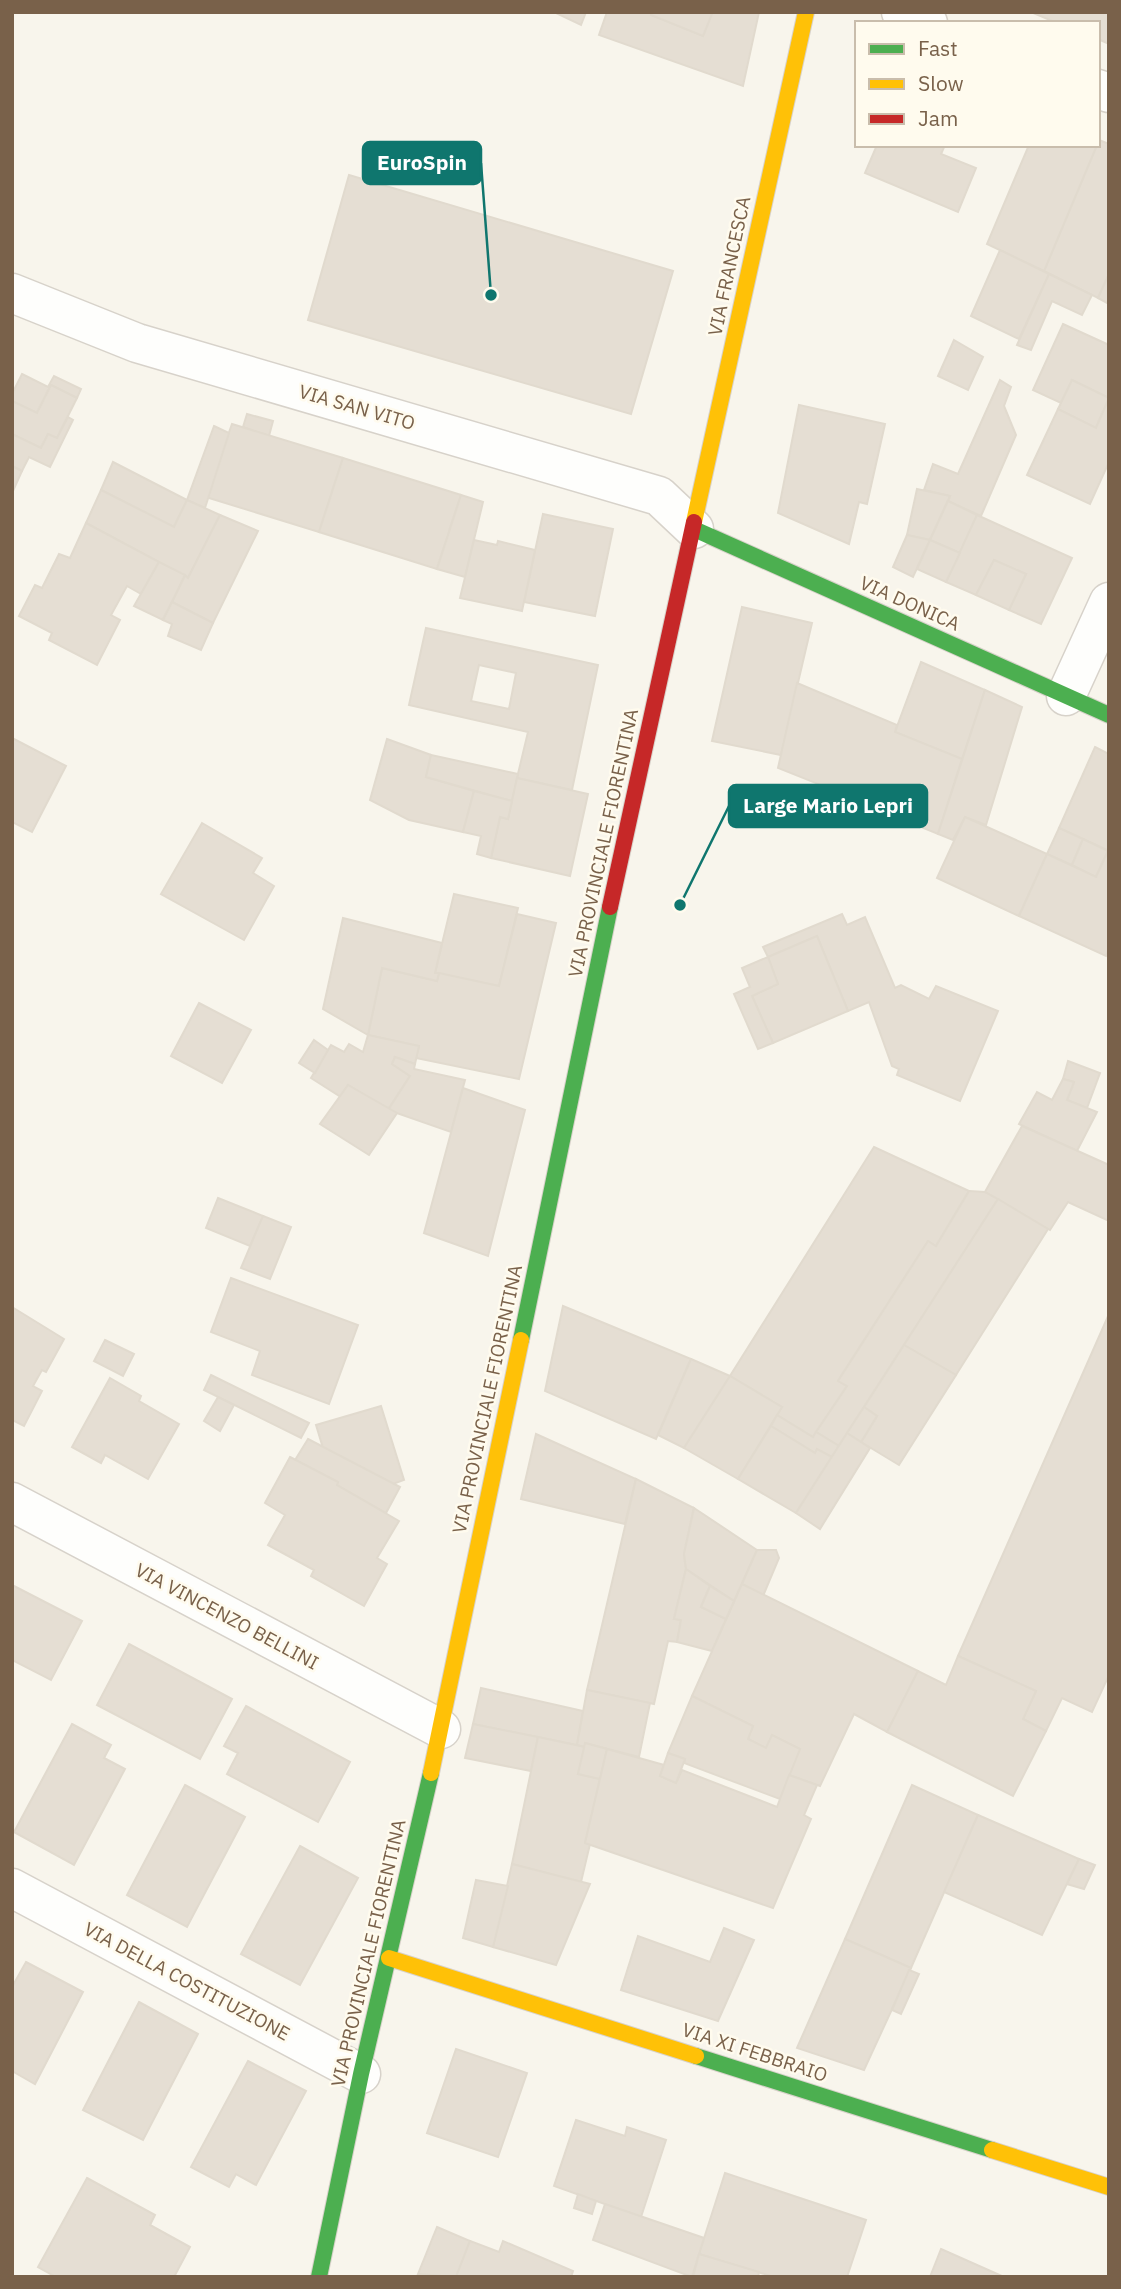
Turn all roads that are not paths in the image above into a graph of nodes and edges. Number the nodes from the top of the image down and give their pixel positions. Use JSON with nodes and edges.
{"nodes":[{"id":1,"x":806,"y":12,"type":"edge"},
{"id":2,"x":901,"y":12,"type":"edge"},
{"id":3,"x":923,"y":21,"type":"edge"},
{"id":4,"x":12,"y":293,"type":"edge"},
{"id":5,"x":694,"y":529,"type":"junction"},
{"id":6,"x":1109,"y":602,"type":"edge"},
{"id":7,"x":1066,"y":696,"type":"junction"},
{"id":8,"x":1109,"y":715,"type":"edge"},
{"id":9,"x":12,"y":1502,"type":"edge"},
{"id":10,"x":441,"y":1729,"type":"junction"},
{"id":11,"x":12,"y":1888,"type":"edge"},
{"id":12,"x":389,"y":1958,"type":"junction"},
{"id":13,"x":361,"y":2074,"type":"junction"},
{"id":14,"x":1109,"y":2187,"type":"edge"},
{"id":15,"x":319,"y":2277,"type":"edge"}],
"edges":[{"from":1,"to":5,"type":"main road","name":"VIA FRANCESCA"},
{"from":2,"to":3,"type":"street"},
{"from":4,"to":5,"type":"street","name":"VIA SAN VITO"},
{"from":5,"to":7,"type":"main road","name":"VIA DONICA"},
{"from":5,"to":10,"type":"main road","name":"VIA PROVINCIALE FIORENTINA"},
{"from":6,"to":7,"type":"street"},
{"from":7,"to":8,"type":"main road","name":"VIA DONICA"},
{"from":9,"to":10,"type":"street","name":"VIA VINCENZO BELLINI"},
{"from":10,"to":12,"type":"main road","name":"VIA PROVINCIALE FIORENTINA"},
{"from":11,"to":13,"type":"street","name":"VIA DELLA COSTITUZIONE"},
{"from":12,"to":13,"type":"main road","name":"VIA PROVINCIALE FIORENTINA"},
{"from":12,"to":14,"type":"main road","name":"VIA XI FEBBRAIO"},
{"from":13,"to":15,"type":"main road","name":"VIA PROVINCIALE FIORENTINA"}]}
